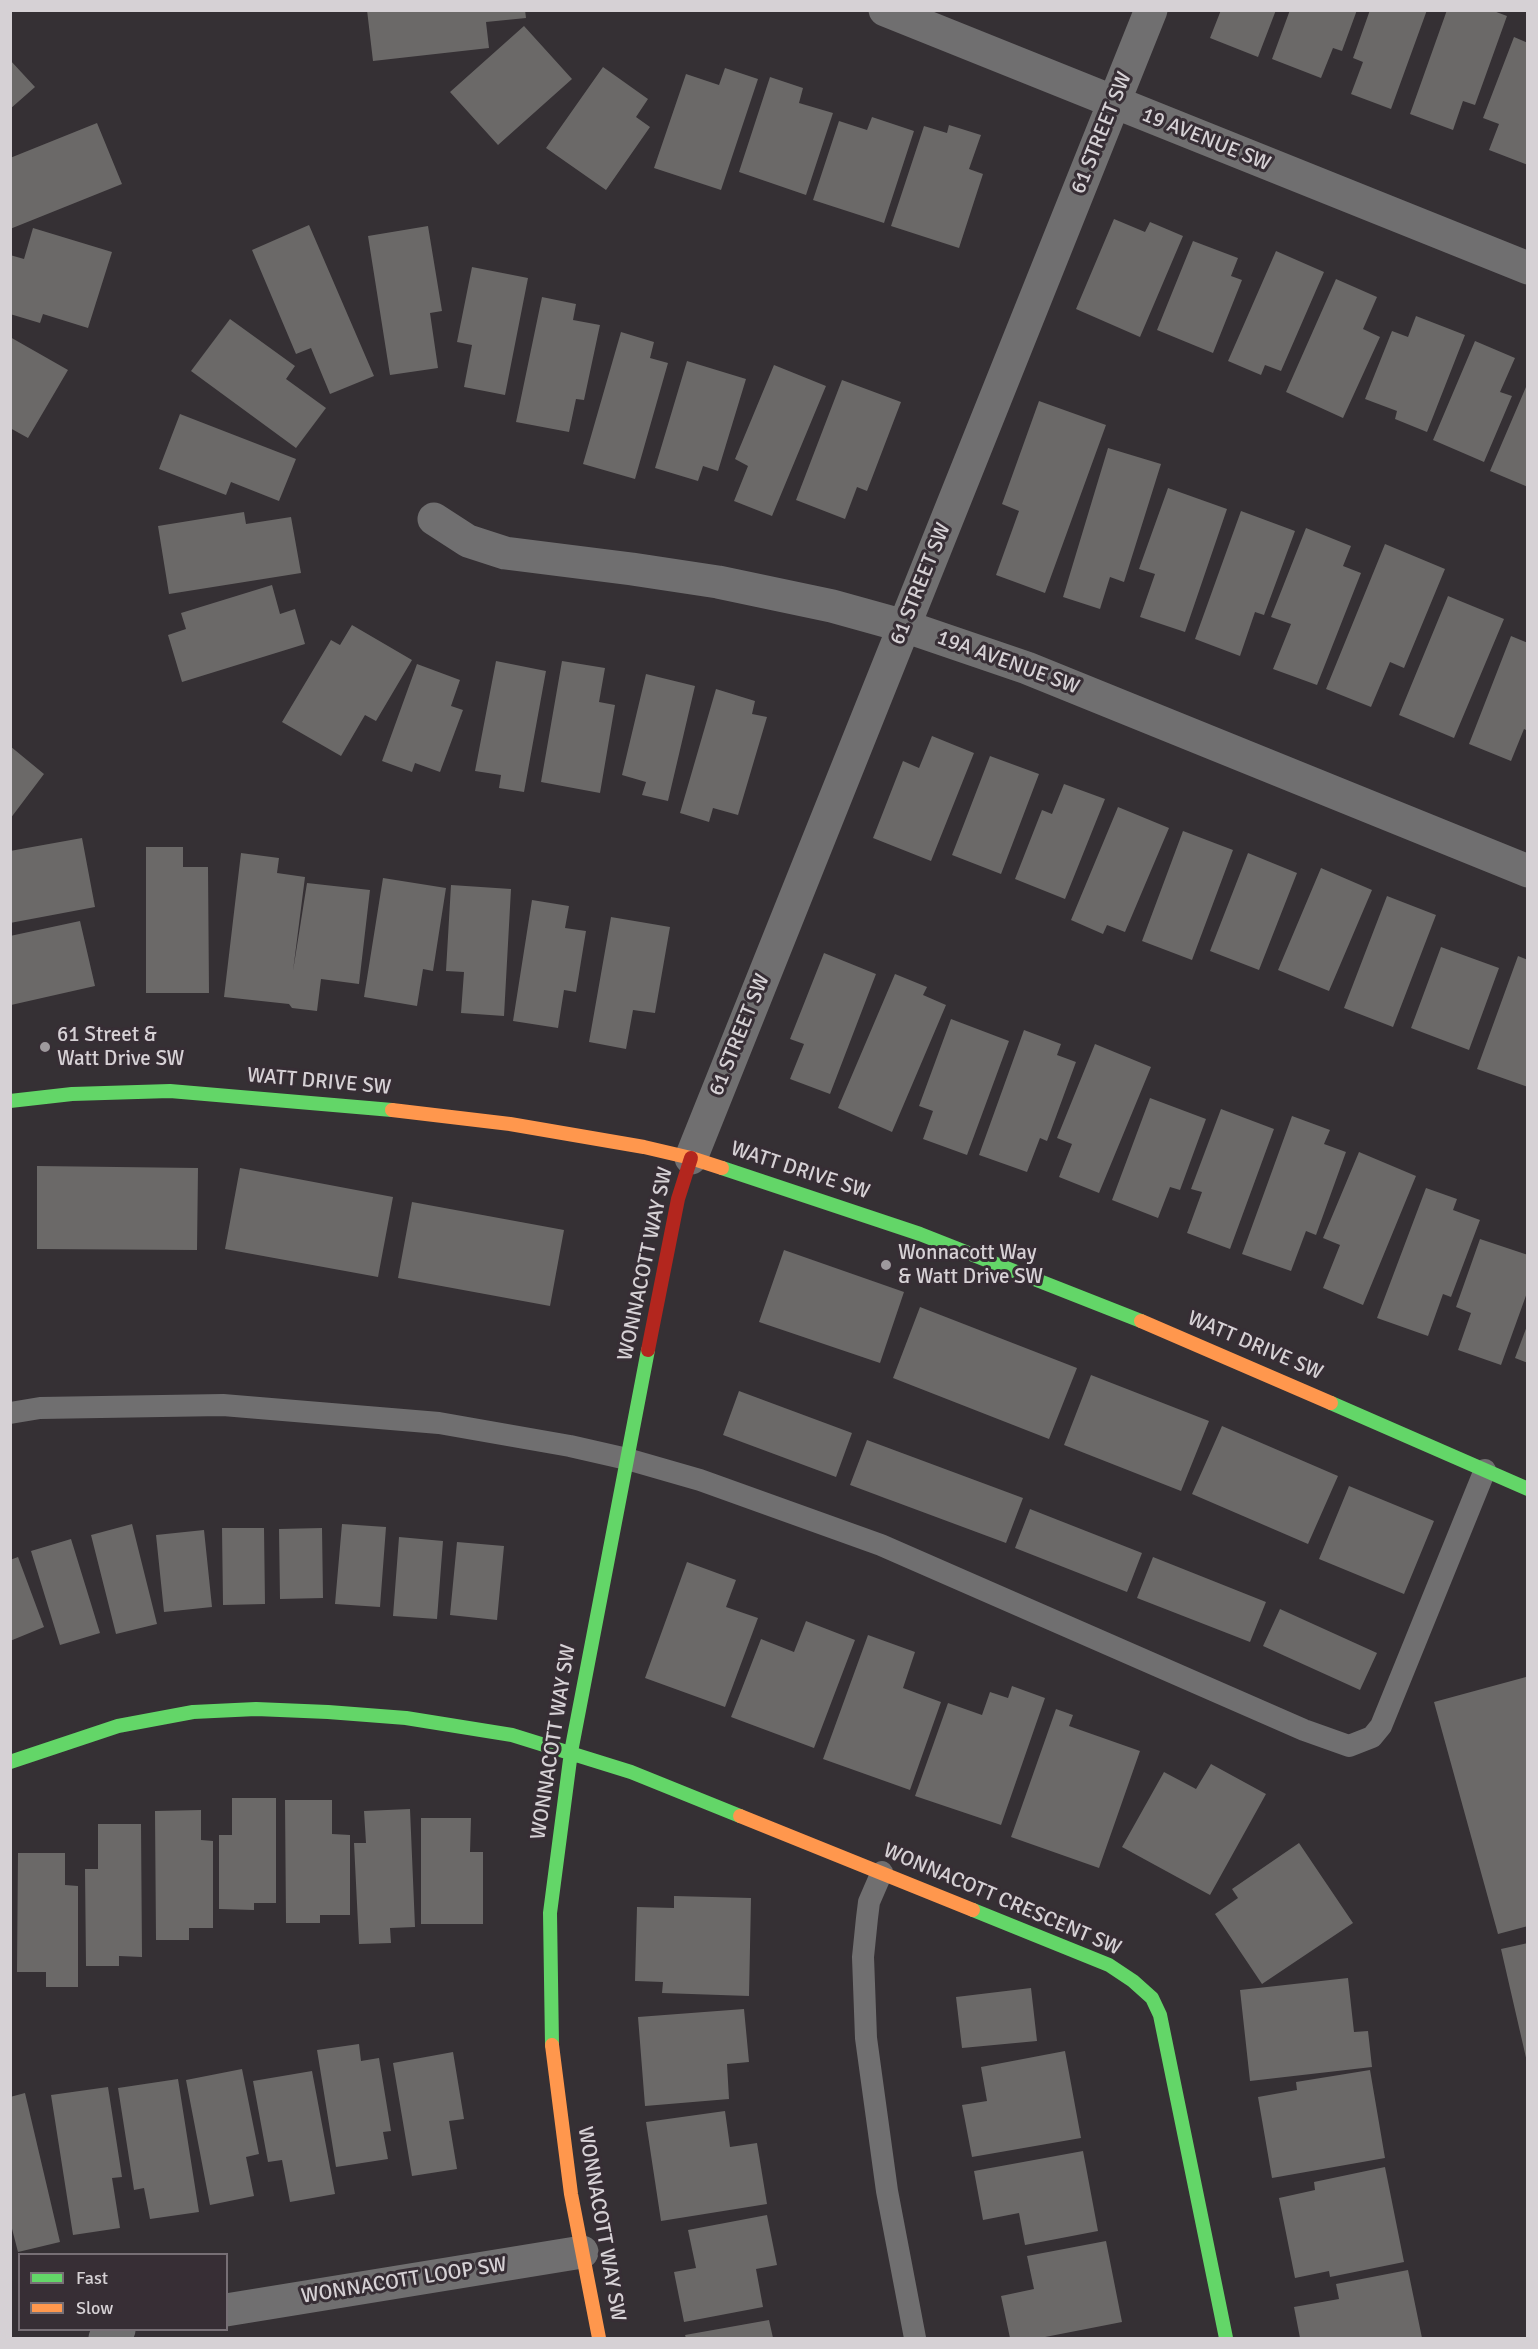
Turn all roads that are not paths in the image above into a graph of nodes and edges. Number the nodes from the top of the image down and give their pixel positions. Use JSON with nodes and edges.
{"nodes":[{"id":1,"x":885,"y":10,"type":"edge"},
{"id":2,"x":1151,"y":10,"type":"edge"},
{"id":3,"x":1114,"y":103,"type":"junction"},
{"id":4,"x":1527,"y":268,"type":"edge"},
{"id":5,"x":434,"y":519,"type":"dead end"},
{"id":6,"x":904,"y":626,"type":"junction"},
{"id":7,"x":1527,"y":871,"type":"edge"},
{"id":8,"x":10,"y":1101,"type":"edge"},
{"id":9,"x":691,"y":1158,"type":"junction"},
{"id":10,"x":10,"y":1413,"type":"edge"},
{"id":11,"x":627,"y":1459,"type":"junction"},
{"id":12,"x":1485,"y":1470,"type":"junction"},
{"id":13,"x":1527,"y":1489,"type":"edge"},
{"id":14,"x":571,"y":1752,"type":"junction"},
{"id":15,"x":10,"y":1762,"type":"edge"},
{"id":16,"x":882,"y":1872,"type":"junction"},
{"id":17,"x":582,"y":2252,"type":"junction"},
{"id":18,"x":228,"y":2310,"type":"edge"},
{"id":19,"x":599,"y":2338,"type":"edge"},
{"id":20,"x":915,"y":2338,"type":"edge"},
{"id":21,"x":1226,"y":2338,"type":"edge"}],
"edges":[{"from":1,"to":3,"type":"street","name":"19 AVENUE SW"},
{"from":2,"to":3,"type":"street","name":"61 STREET SW"},
{"from":3,"to":4,"type":"street","name":"19 AVENUE SW"},
{"from":3,"to":6,"type":"street","name":"61 STREET SW"},
{"from":5,"to":6,"type":"street","name":"19A AVENUE SW"},
{"from":6,"to":7,"type":"street","name":"19A AVENUE SW"},
{"from":6,"to":9,"type":"street","name":"61 STREET SW"},
{"from":8,"to":9,"type":"street","name":"WATT DRIVE SW"},
{"from":9,"to":11,"type":"street","name":"WONNACOTT WAY SW"},
{"from":9,"to":12,"type":"street","name":"WATT DRIVE SW"},
{"from":10,"to":11,"type":"lane"},
{"from":11,"to":12,"type":"lane"},
{"from":11,"to":14,"type":"street","name":"WONNACOTT WAY SW"},
{"from":12,"to":13,"type":"street","name":"WATT DRIVE SW"},
{"from":14,"to":15,"type":"street","name":"WONNACOTT CRESCENT SW"},
{"from":14,"to":16,"type":"street","name":"WONNACOTT CRESCENT SW"},
{"from":14,"to":17,"type":"street","name":"WONNACOTT WAY SW"},
{"from":16,"to":20,"type":"lane"},
{"from":16,"to":21,"type":"street","name":"WONNACOTT CRESCENT SW"},
{"from":17,"to":18,"type":"street","name":"WONNACOTT LOOP SW"},
{"from":17,"to":19,"type":"street","name":"WONNACOTT WAY SW"}]}
